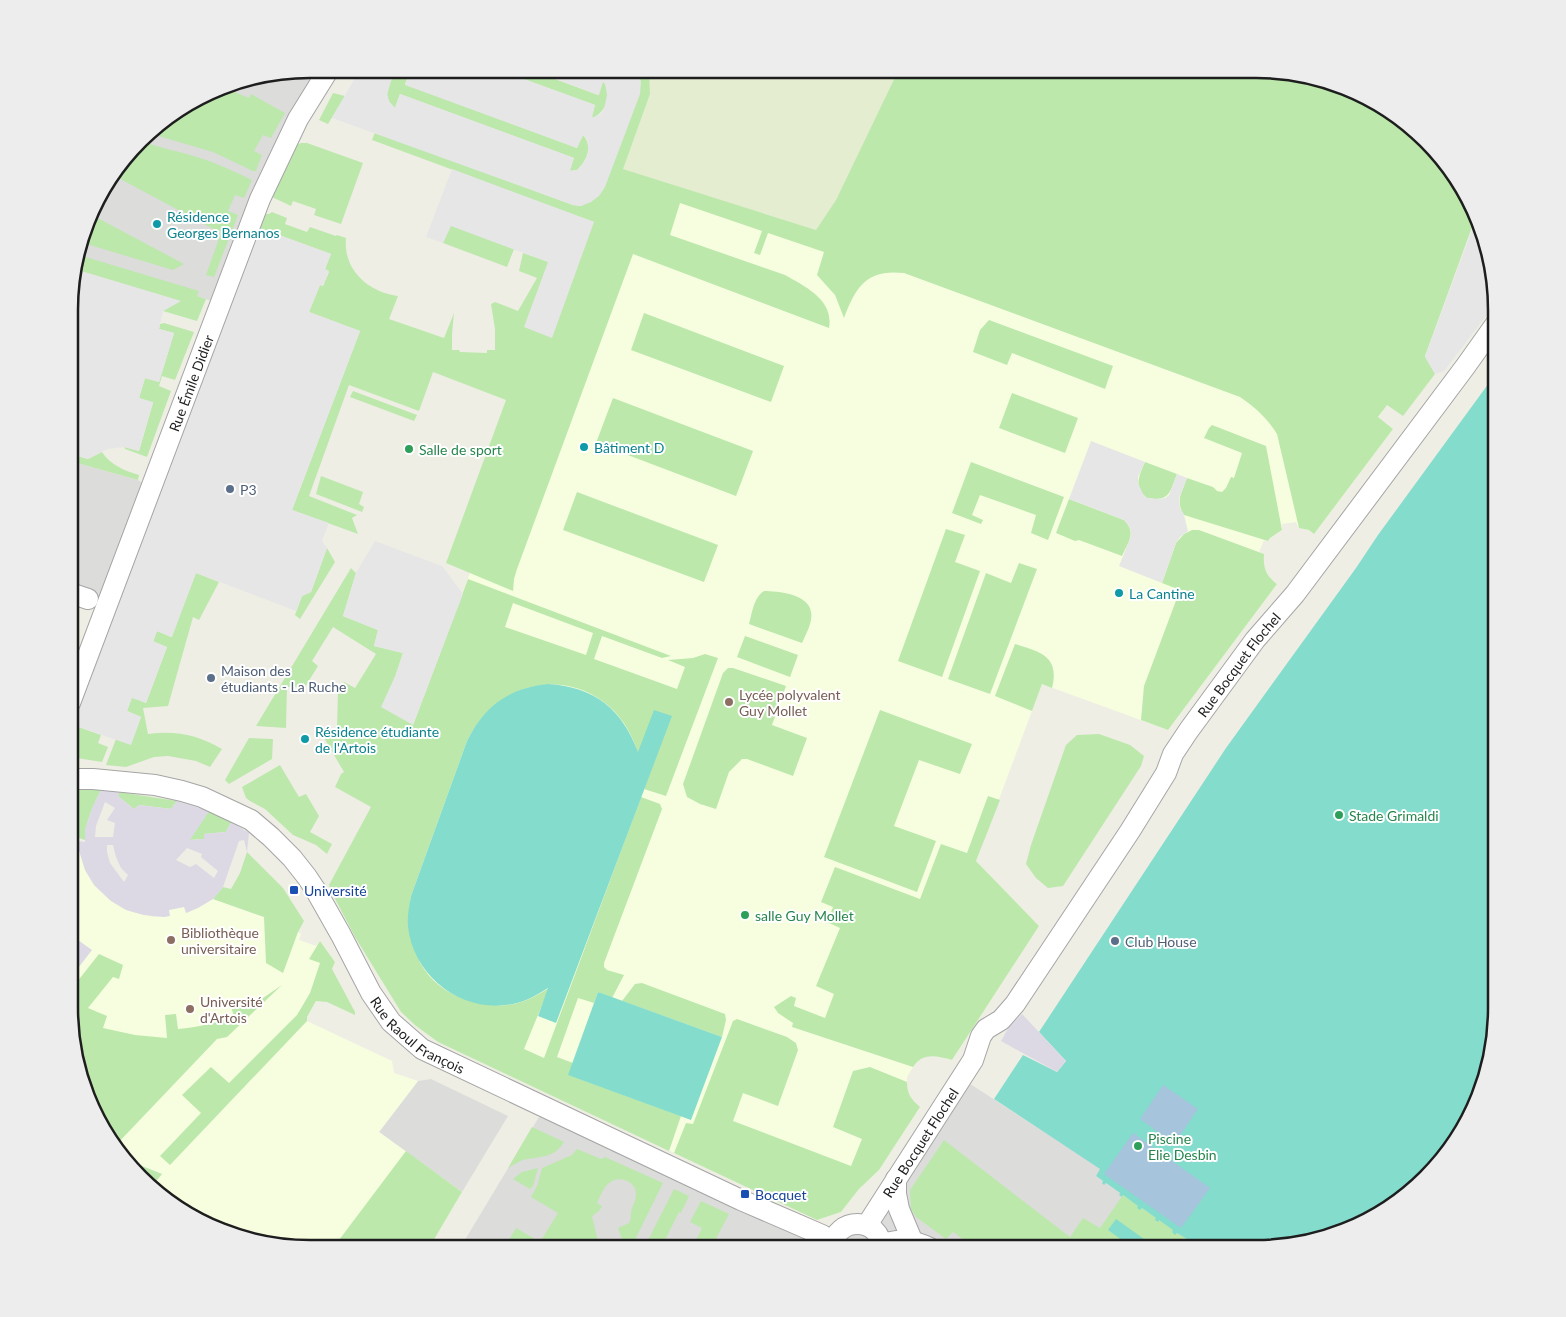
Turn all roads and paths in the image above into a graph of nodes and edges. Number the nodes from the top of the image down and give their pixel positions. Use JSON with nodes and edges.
{"nodes":[{"id":1,"x":323,"y":78,"type":"edge"},
{"id":2,"x":1488,"y":335,"type":"edge"},
{"id":3,"x":78,"y":682,"type":"edge"},
{"id":4,"x":78,"y":779,"type":"edge"},
{"id":5,"x":896,"y":1179,"type":"junction"},
{"id":6,"x":867,"y":1225,"type":"junction"},
{"id":7,"x":827,"y":1240,"type":"edge"},
{"id":8,"x":834,"y":1240,"type":"edge"},
{"id":9,"x":880,"y":1240,"type":"edge"},
{"id":10,"x":900,"y":1240,"type":"edge"},
{"id":11,"x":912,"y":1240,"type":"joint"}],
"edges":[{"from":1,"to":3,"type":"street","name":"Rue Émile Didier"},
{"from":2,"to":5,"type":"street","name":"Rue Bocquet Flochel"},
{"from":4,"to":7,"type":"street","name":"Rue Raoul François"},
{"from":5,"to":6,"type":"street","name":"Rue Bocquet Flochel"},
{"from":5,"to":11,"type":"street"},
{"from":6,"to":8,"type":"street"},
{"from":6,"to":9,"type":"street"},
{"from":10,"to":11,"type":"street"}]}
